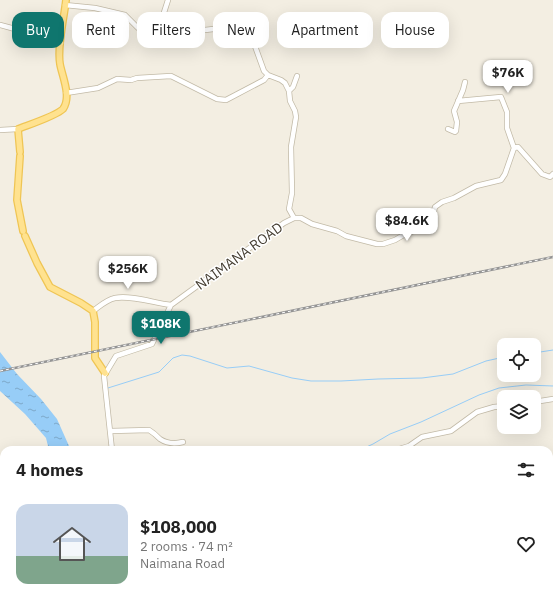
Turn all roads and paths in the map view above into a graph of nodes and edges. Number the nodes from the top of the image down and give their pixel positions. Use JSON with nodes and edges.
{"nodes":[{"id":1,"x":168,"y":0,"type":"edge"},
{"id":2,"x":66,"y":2,"type":"edge"},
{"id":3,"x":164,"y":12,"type":"edge"},
{"id":4,"x":64,"y":18,"type":"edge"},
{"id":5,"x":0,"y":25,"type":"edge"},
{"id":6,"x":12,"y":27,"type":"edge"},
{"id":7,"x":137,"y":27,"type":"edge"},
{"id":8,"x":205,"y":30,"type":"edge"},
{"id":9,"x":61,"y":48,"type":"edge"},
{"id":10,"x":268,"y":76,"type":"junction"},
{"id":11,"x":297,"y":76,"type":"dead end"},
{"id":12,"x":465,"y":82,"type":"dead end"},
{"id":13,"x":289,"y":91,"type":"junction"},
{"id":14,"x":66,"y":93,"type":"junction"},
{"id":15,"x":458,"y":102,"type":"junction"},
{"id":16,"x":18,"y":129,"type":"junction"},
{"id":17,"x":448,"y":129,"type":"dead end"},
{"id":18,"x":0,"y":130,"type":"edge"},
{"id":19,"x":514,"y":148,"type":"junction"},
{"id":20,"x":553,"y":174,"type":"edge"},
{"id":21,"x":294,"y":218,"type":"junction"},
{"id":22,"x":171,"y":305,"type":"junction"},
{"id":23,"x":93,"y":311,"type":"junction"},
{"id":24,"x":105,"y":373,"type":"junction"},
{"id":25,"x":553,"y":399,"type":"edge"},
{"id":26,"x":541,"y":401,"type":"edge"},
{"id":27,"x":497,"y":407,"type":"edge"},
{"id":28,"x":111,"y":431,"type":"junction"},
{"id":29,"x":183,"y":442,"type":"dead end"},
{"id":30,"x":112,"y":446,"type":"edge"},
{"id":31,"x":409,"y":446,"type":"edge"}],
"edges":[{"from":1,"to":3,"type":"street"},
{"from":2,"to":4,"type":"main road"},
{"from":2,"to":7,"type":"street"},
{"from":5,"to":6,"type":"street"},
{"from":8,"to":10,"type":"street"},
{"from":9,"to":14,"type":"main road"},
{"from":10,"to":13,"type":"street"},
{"from":10,"to":14,"type":"street"},
{"from":11,"to":13,"type":"street"},
{"from":12,"to":15,"type":"street"},
{"from":13,"to":21,"type":"street"},
{"from":14,"to":16,"type":"main road"},
{"from":15,"to":17,"type":"street"},
{"from":15,"to":19,"type":"street"},
{"from":16,"to":18,"type":"street"},
{"from":16,"to":23,"type":"main road"},
{"from":19,"to":20,"type":"street"},
{"from":19,"to":21,"type":"street","name":"NAIMANA ROAD"},
{"from":21,"to":22,"type":"street","name":"NAIMANA ROAD"},
{"from":22,"to":23,"type":"street"},
{"from":22,"to":24,"type":"street","name":"NAIMANA ROAD"},
{"from":23,"to":24,"type":"main road"},
{"from":24,"to":28,"type":"street"},
{"from":25,"to":26,"type":"street"},
{"from":27,"to":31,"type":"street"},
{"from":28,"to":29,"type":"street"},
{"from":28,"to":30,"type":"street"}]}
